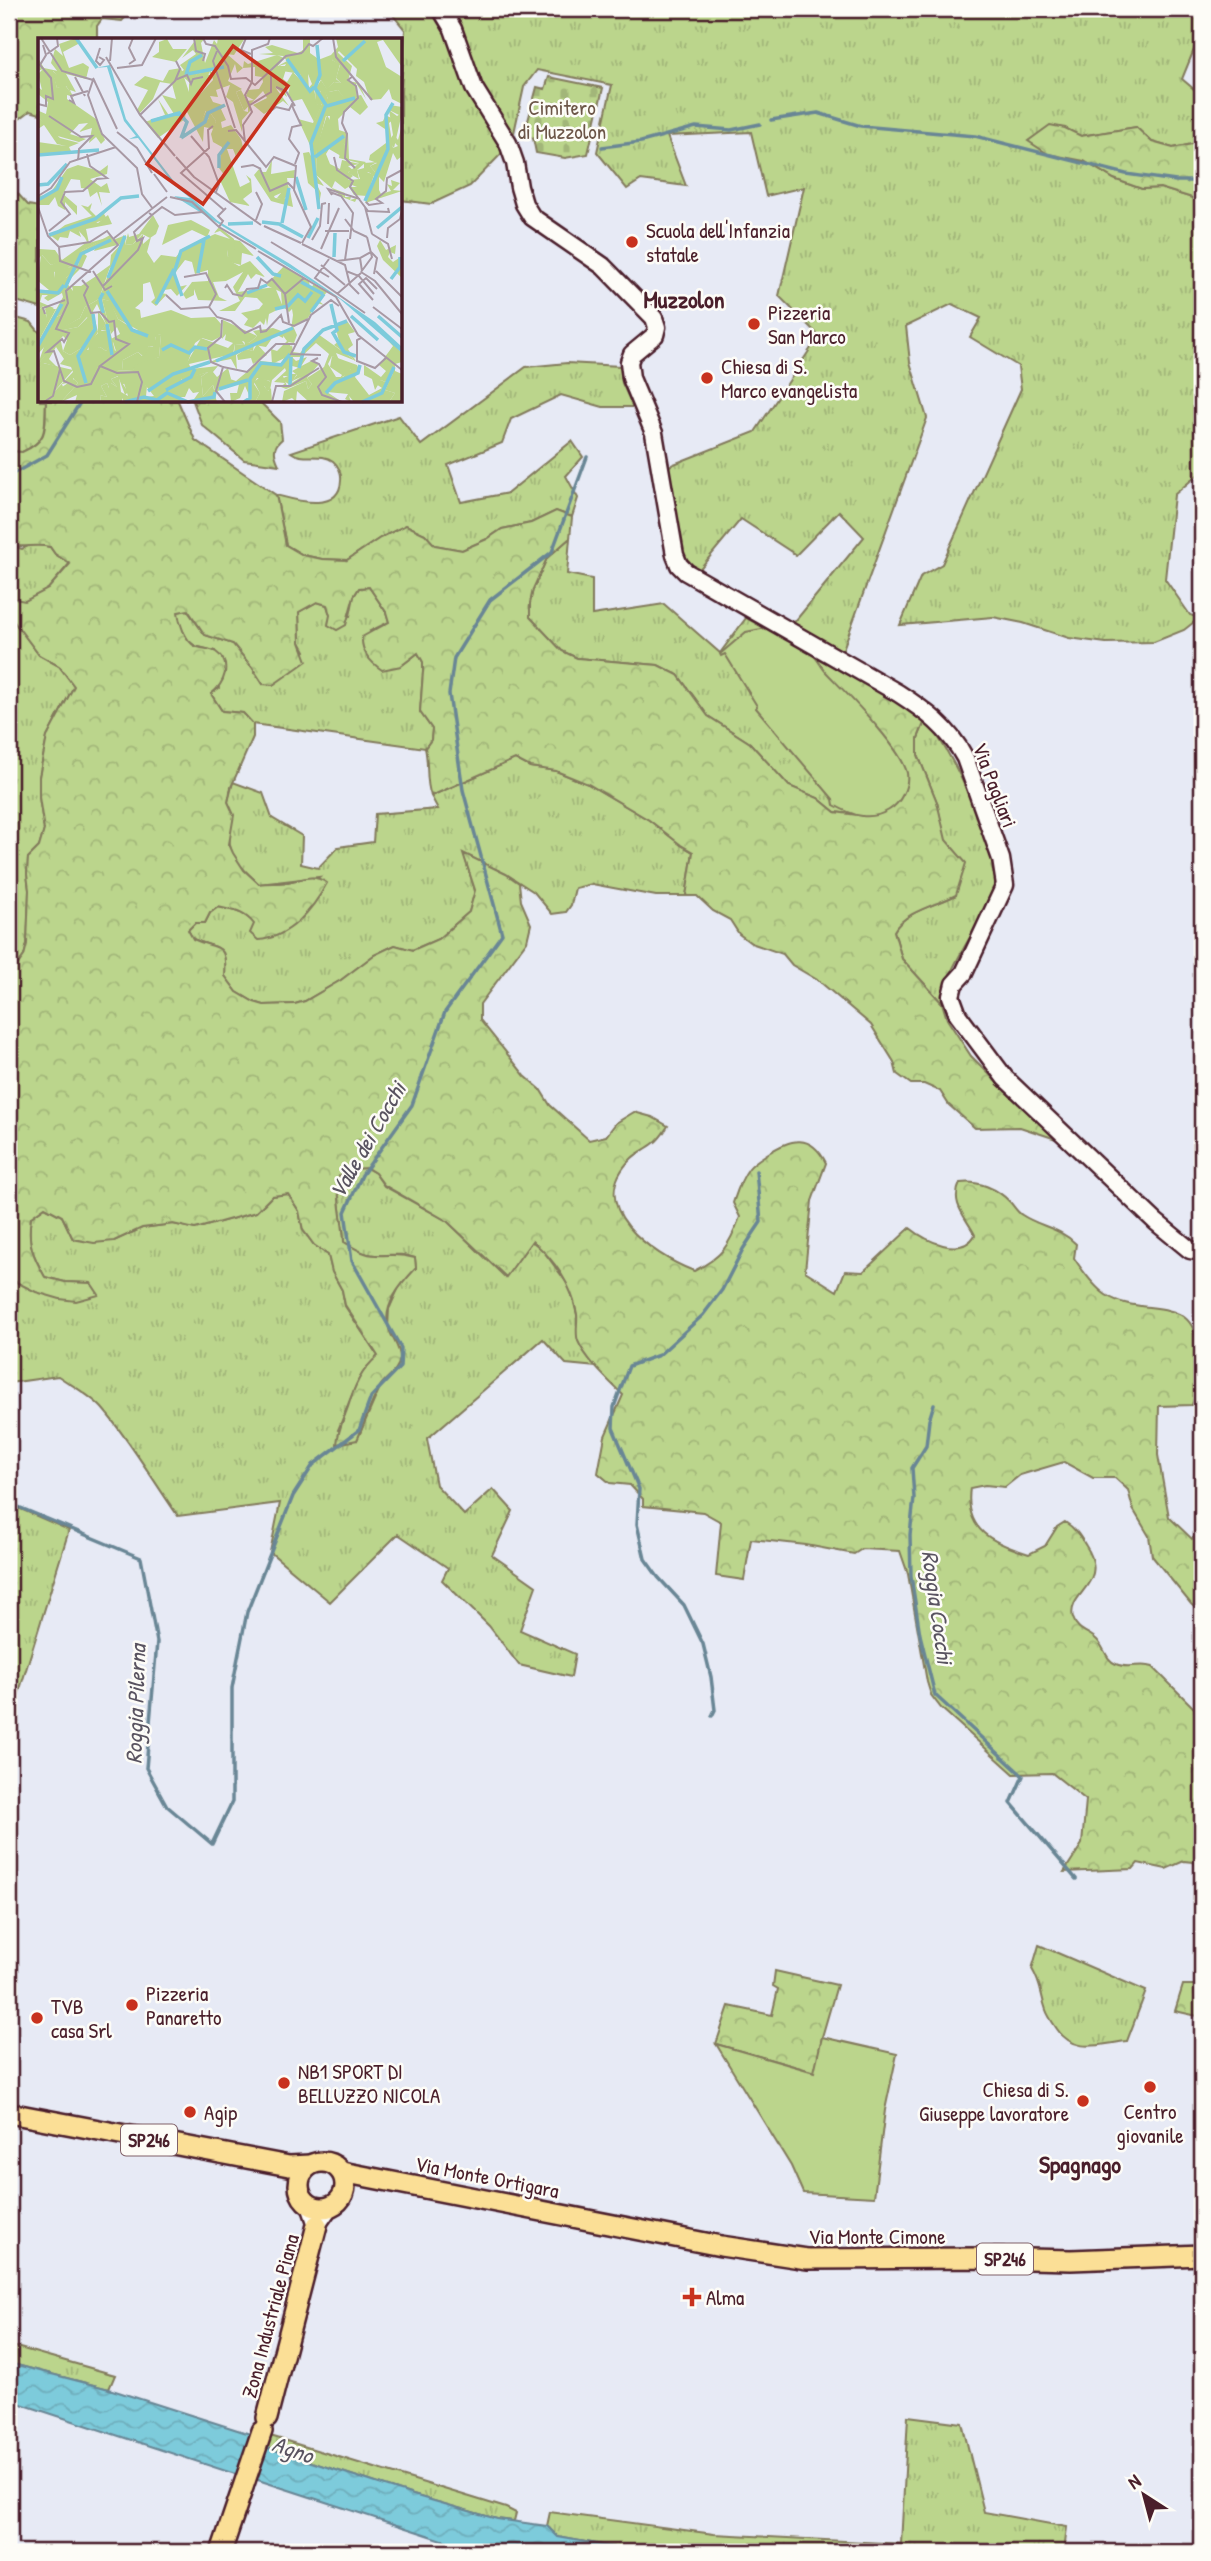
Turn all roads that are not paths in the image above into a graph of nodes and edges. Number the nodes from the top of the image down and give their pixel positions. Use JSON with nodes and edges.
{"nodes":[{"id":1,"x":441,"y":9,"type":"edge"},
{"id":2,"x":1202,"y":1252,"type":"edge"},
{"id":3,"x":9,"y":2113,"type":"edge"},
{"id":4,"x":310,"y":2165,"type":"junction"},
{"id":5,"x":289,"y":2166,"type":"junction"},
{"id":6,"x":344,"y":2180,"type":"junction"},
{"id":7,"x":298,"y":2184,"type":"junction"},
{"id":8,"x":319,"y":2207,"type":"junction"},
{"id":9,"x":597,"y":2222,"type":"joint"},
{"id":10,"x":317,"y":2225,"type":"joint"},
{"id":11,"x":1202,"y":2255,"type":"edge"},
{"id":12,"x":221,"y":2552,"type":"edge"}],
"edges":[{"from":1,"to":2,"type":"street","name":"Via Pagliari"},
{"from":3,"to":5,"type":"main road","number":"SP246"},
{"from":4,"to":5,"type":"main road"},
{"from":4,"to":6,"type":"main road"},
{"from":4,"to":7,"type":"main road"},
{"from":5,"to":7,"type":"main road"},
{"from":6,"to":8,"type":"main road"},
{"from":6,"to":9,"type":"main road","name":"Via Monte Ortigara","number":"SP246"},
{"from":7,"to":8,"type":"main road"},
{"from":8,"to":10,"type":"street"},
{"from":9,"to":11,"type":"main road","name":"Via Monte Cimone","number":"SP246"},
{"from":10,"to":12,"type":"main road","name":"Zona Industriale Piana"}]}
